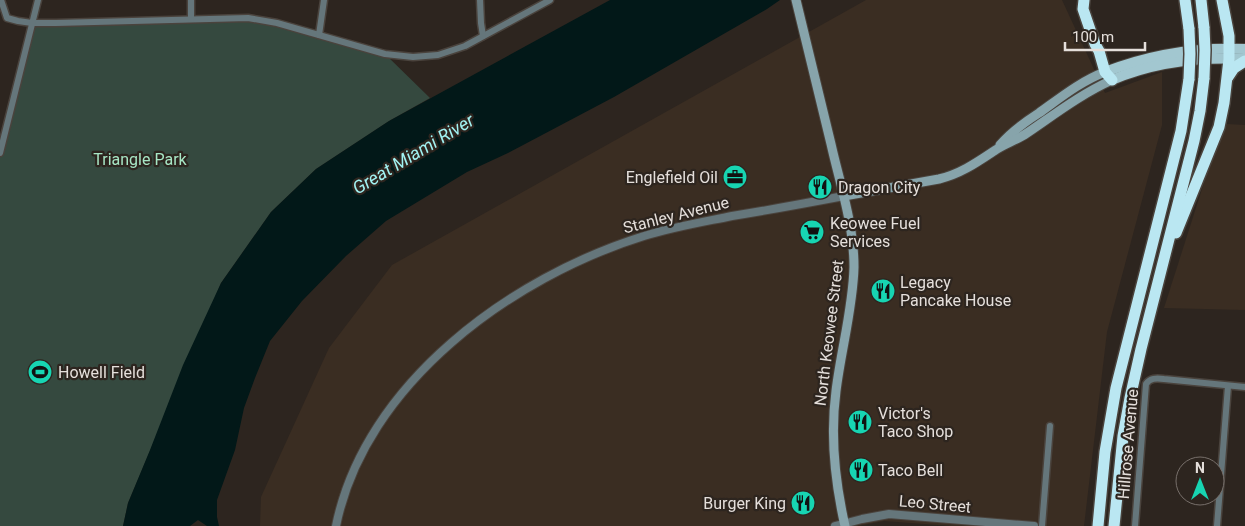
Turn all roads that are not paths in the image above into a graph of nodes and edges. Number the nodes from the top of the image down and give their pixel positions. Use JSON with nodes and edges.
{"nodes":[{"id":1,"x":1,"y":0,"type":"edge"},
{"id":2,"x":38,"y":0,"type":"edge"},
{"id":3,"x":191,"y":0,"type":"edge"},
{"id":4,"x":324,"y":0,"type":"edge"},
{"id":5,"x":480,"y":0,"type":"edge"},
{"id":6,"x":550,"y":0,"type":"edge"},
{"id":7,"x":796,"y":0,"type":"edge"},
{"id":8,"x":1084,"y":0,"type":"edge"},
{"id":9,"x":1090,"y":0,"type":"edge"},
{"id":10,"x":1181,"y":0,"type":"edge"},
{"id":11,"x":1185,"y":0,"type":"edge"},
{"id":12,"x":1201,"y":0,"type":"edge"},
{"id":13,"x":1222,"y":0,"type":"edge"},
{"id":14,"x":1187,"y":15,"type":"junction"},
{"id":15,"x":191,"y":19,"type":"junction"},
{"id":16,"x":32,"y":23,"type":"junction"},
{"id":17,"x":319,"y":35,"type":"junction"},
{"id":18,"x":483,"y":36,"type":"junction"},
{"id":19,"x":1245,"y":49,"type":"edge"},
{"id":20,"x":1229,"y":54,"type":"junction"},
{"id":21,"x":1245,"y":60,"type":"edge"},
{"id":22,"x":1110,"y":74,"type":"junction"},
{"id":23,"x":1227,"y":79,"type":"junction"},
{"id":24,"x":0,"y":153,"type":"edge"},
{"id":25,"x":844,"y":196,"type":"junction"},
{"id":26,"x":1164,"y":256,"type":"junction"},
{"id":27,"x":1228,"y":386,"type":"junction"},
{"id":28,"x":1245,"y":387,"type":"edge"},
{"id":29,"x":1050,"y":426,"type":"dead end"},
{"id":30,"x":1099,"y":520,"type":"edge"},
{"id":31,"x":1114,"y":521,"type":"edge"},
{"id":32,"x":845,"y":525,"type":"edge"},
{"id":33,"x":336,"y":526,"type":"edge"},
{"id":34,"x":835,"y":526,"type":"edge"},
{"id":35,"x":1034,"y":526,"type":"edge"},
{"id":36,"x":1042,"y":526,"type":"edge"},
{"id":37,"x":1135,"y":526,"type":"edge"},
{"id":38,"x":1216,"y":526,"type":"edge"}],
"edges":[{"from":1,"to":16,"type":"street"},
{"from":2,"to":16,"type":"street"},
{"from":3,"to":15,"type":"street"},
{"from":4,"to":17,"type":"street"},
{"from":5,"to":18,"type":"street"},
{"from":6,"to":18,"type":"street"},
{"from":7,"to":25,"type":"main road","name":"North Keowee Street"},
{"from":8,"to":22,"type":"highway"},
{"from":9,"to":22,"type":"highway"},
{"from":10,"to":14,"type":"highway"},
{"from":11,"to":14,"type":"highway"},
{"from":12,"to":26,"type":"highway","bridge":true},
{"from":13,"to":20,"type":"highway"},
{"from":14,"to":30,"type":"highway","bridge":true},
{"from":15,"to":16,"type":"street"},
{"from":15,"to":17,"type":"street"},
{"from":16,"to":24,"type":"street"},
{"from":17,"to":18,"type":"street"},
{"from":19,"to":20,"type":"main road","name":"Stanley Avenue"},
{"from":20,"to":21,"type":"main road","name":"Stanley Avenue"},
{"from":20,"to":22,"type":"main road","name":"Stanley Avenue"},
{"from":20,"to":23,"type":"highway"},
{"from":21,"to":23,"type":"highway"},
{"from":22,"to":25,"type":"main road","name":"Stanley Avenue"},
{"from":23,"to":26,"type":"highway"},
{"from":25,"to":32,"type":"main road","name":"North Keowee Street"},
{"from":25,"to":33,"type":"street","name":"Stanley Avenue"},
{"from":26,"to":31,"type":"highway"},
{"from":27,"to":28,"type":"street"},
{"from":27,"to":37,"type":"street","name":"Hillrose Avenue"},
{"from":27,"to":38,"type":"street"},
{"from":29,"to":36,"type":"street"},
{"from":32,"to":34,"type":"street","name":"Leo Street"},
{"from":32,"to":35,"type":"street","name":"Leo Street"}]}
